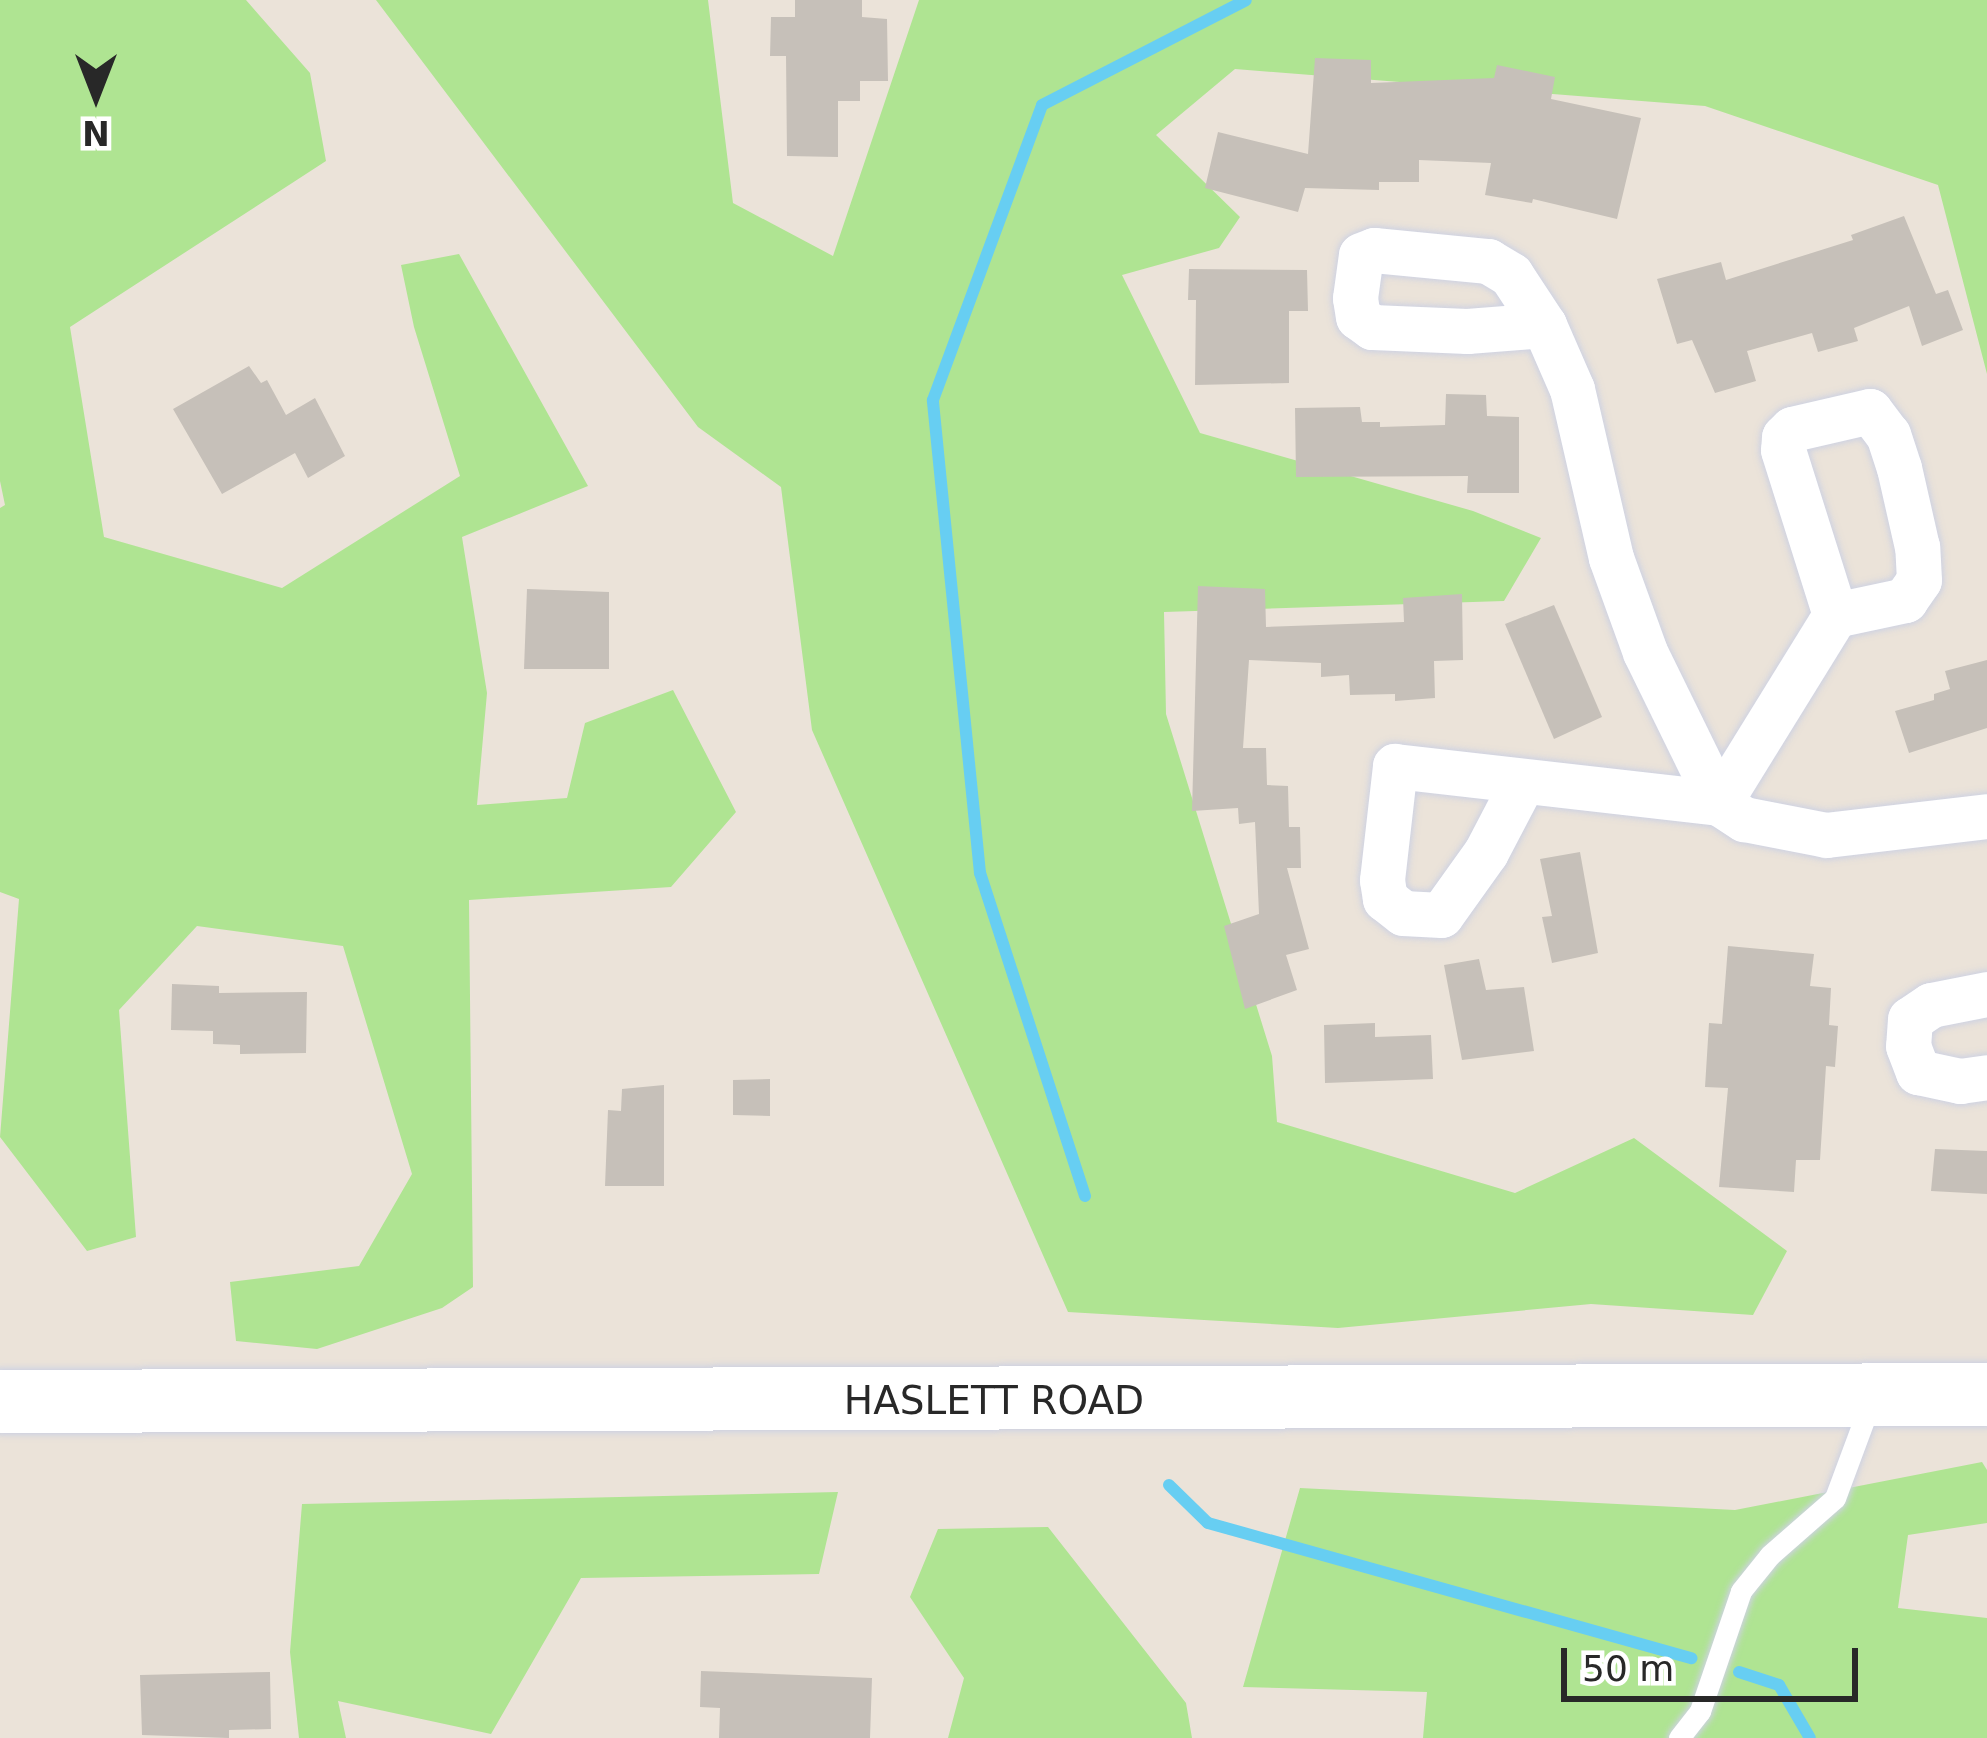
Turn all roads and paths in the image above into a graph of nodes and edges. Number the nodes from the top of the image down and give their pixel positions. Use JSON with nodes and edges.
{"nodes":[{"id":1,"x":1544,"y":325,"type":"dead end"},
{"id":2,"x":1835,"y":615,"type":"dead end"},
{"id":3,"x":1521,"y":785,"type":"dead end"},
{"id":4,"x":1719,"y":803,"type":"junction"},
{"id":5,"x":1987,"y":816,"type":"edge"},
{"id":6,"x":1987,"y":994,"type":"edge"},
{"id":7,"x":1987,"y":1077,"type":"edge"},
{"id":8,"x":1873,"y":1394,"type":"junction"},
{"id":9,"x":1987,"y":1394,"type":"edge"},
{"id":10,"x":0,"y":1401,"type":"edge"},
{"id":11,"x":1700,"y":1711,"type":"junction"},
{"id":12,"x":1679,"y":1738,"type":"edge"},
{"id":13,"x":1702,"y":1738,"type":"edge"}],
"edges":[{"from":1,"to":4,"type":"street"},
{"from":2,"to":4,"type":"street"},
{"from":3,"to":4,"type":"street"},
{"from":4,"to":5,"type":"street"},
{"from":6,"to":7,"type":"street"},
{"from":8,"to":9,"type":"main road","name":"HASLETT ROAD"},
{"from":8,"to":10,"type":"main road","name":"HASLETT ROAD"},
{"from":8,"to":11,"type":"lane"},
{"from":11,"to":12,"type":"lane"},
{"from":11,"to":13,"type":"lane"}]}
